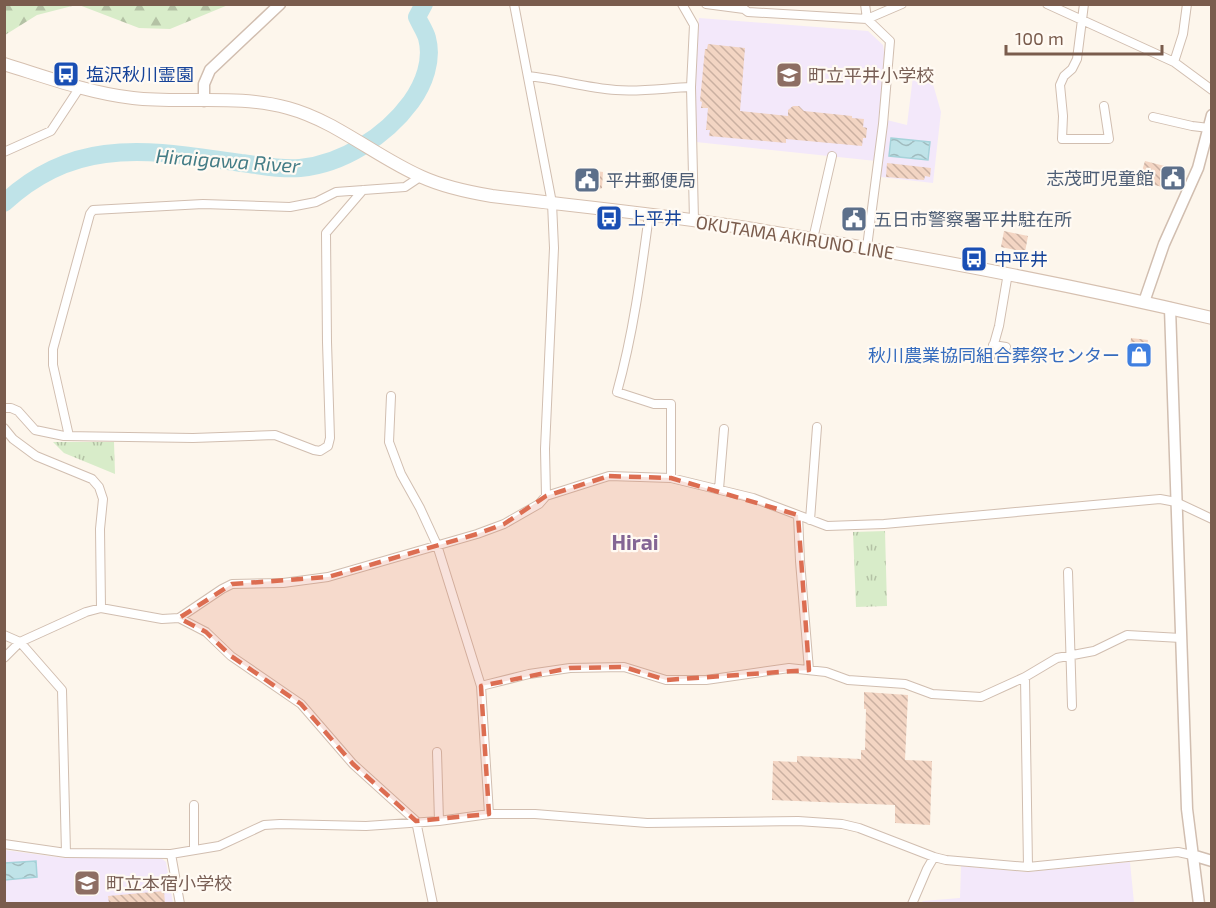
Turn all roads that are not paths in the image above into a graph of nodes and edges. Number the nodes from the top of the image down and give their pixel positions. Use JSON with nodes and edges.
{"nodes":[{"id":1,"x":280,"y":4,"type":"edge"},
{"id":2,"x":682,"y":4,"type":"edge"},
{"id":3,"x":706,"y":4,"type":"edge"},
{"id":4,"x":865,"y":4,"type":"edge"},
{"id":5,"x":902,"y":4,"type":"edge"},
{"id":6,"x":1047,"y":4,"type":"edge"},
{"id":7,"x":1084,"y":4,"type":"edge"},
{"id":8,"x":1187,"y":4,"type":"edge"},
{"id":9,"x":514,"y":5,"type":"edge"},
{"id":10,"x":744,"y":7,"type":"edge"},
{"id":11,"x":867,"y":19,"type":"junction"},
{"id":12,"x":1082,"y":21,"type":"junction"},
{"id":13,"x":1174,"y":62,"type":"junction"},
{"id":14,"x":4,"y":64,"type":"edge"},
{"id":15,"x":528,"y":76,"type":"junction"},
{"id":16,"x":80,"y":87,"type":"junction"},
{"id":17,"x":691,"y":87,"type":"junction"},
{"id":18,"x":1212,"y":90,"type":"edge"},
{"id":19,"x":204,"y":101,"type":"junction"},
{"id":20,"x":1104,"y":106,"type":"dead end"},
{"id":21,"x":1212,"y":115,"type":"edge"},
{"id":22,"x":1153,"y":117,"type":"dead end"},
{"id":23,"x":1209,"y":128,"type":"junction"},
{"id":24,"x":4,"y":152,"type":"edge"},
{"id":25,"x":832,"y":156,"type":"dead end"},
{"id":26,"x":420,"y":177,"type":"junction"},
{"id":27,"x":363,"y":190,"type":"junction"},
{"id":28,"x":552,"y":204,"type":"junction"},
{"id":29,"x":649,"y":215,"type":"junction"},
{"id":30,"x":694,"y":221,"type":"junction"},
{"id":31,"x":813,"y":239,"type":"junction"},
{"id":32,"x":867,"y":247,"type":"junction"},
{"id":33,"x":1008,"y":273,"type":"junction"},
{"id":34,"x":1144,"y":302,"type":"junction"},
{"id":35,"x":1170,"y":308,"type":"junction"},
{"id":36,"x":1212,"y":318,"type":"edge"},
{"id":37,"x":993,"y":345,"type":"junction"},
{"id":38,"x":1006,"y":347,"type":"dead end"},
{"id":39,"x":990,"y":358,"type":"dead end"},
{"id":40,"x":391,"y":396,"type":"dead end"},
{"id":41,"x":4,"y":408,"type":"edge"},
{"id":42,"x":817,"y":427,"type":"dead end"},
{"id":43,"x":4,"y":428,"type":"edge"},
{"id":44,"x":723,"y":429,"type":"dead end"},
{"id":45,"x":69,"y":436,"type":"junction"},
{"id":46,"x":670,"y":478,"type":"junction"},
{"id":47,"x":719,"y":489,"type":"junction"},
{"id":48,"x":546,"y":496,"type":"junction"},
{"id":49,"x":1176,"y":502,"type":"junction"},
{"id":50,"x":798,"y":514,"type":"junction"},
{"id":51,"x":810,"y":519,"type":"junction"},
{"id":52,"x":1212,"y":519,"type":"edge"},
{"id":53,"x":436,"y":545,"type":"junction"},
{"id":54,"x":1068,"y":572,"type":"dead end"},
{"id":55,"x":101,"y":608,"type":"junction"},
{"id":56,"x":179,"y":618,"type":"junction"},
{"id":57,"x":4,"y":635,"type":"edge"},
{"id":58,"x":1181,"y":638,"type":"junction"},
{"id":59,"x":20,"y":642,"type":"junction"},
{"id":60,"x":1071,"y":655,"type":"junction"},
{"id":61,"x":4,"y":658,"type":"edge"},
{"id":62,"x":809,"y":670,"type":"junction"},
{"id":63,"x":1025,"y":677,"type":"junction"},
{"id":64,"x":481,"y":686,"type":"junction"},
{"id":65,"x":1072,"y":706,"type":"dead end"},
{"id":66,"x":436,"y":752,"type":"dead end"},
{"id":67,"x":194,"y":805,"type":"dead end"},
{"id":68,"x":489,"y":814,"type":"junction"},
{"id":69,"x":416,"y":821,"type":"junction"},
{"id":70,"x":439,"y":821,"type":"junction"},
{"id":71,"x":4,"y":844,"type":"edge"},
{"id":72,"x":194,"y":850,"type":"junction"},
{"id":73,"x":66,"y":853,"type":"junction"},
{"id":74,"x":171,"y":854,"type":"junction"},
{"id":75,"x":1192,"y":855,"type":"junction"},
{"id":76,"x":934,"y":857,"type":"junction"},
{"id":77,"x":1212,"y":861,"type":"edge"},
{"id":78,"x":1028,"y":867,"type":"junction"},
{"id":79,"x":180,"y":903,"type":"edge"},
{"id":80,"x":433,"y":903,"type":"edge"},
{"id":81,"x":912,"y":903,"type":"edge"},
{"id":82,"x":1199,"y":903,"type":"edge"}],
"edges":[{"from":1,"to":19,"type":"street"},
{"from":2,"to":17,"type":"street"},
{"from":3,"to":10,"type":"street"},
{"from":4,"to":11,"type":"street"},
{"from":5,"to":11,"type":"street"},
{"from":6,"to":12,"type":"street"},
{"from":7,"to":12,"type":"street"},
{"from":8,"to":13,"type":"street"},
{"from":9,"to":15,"type":"street"},
{"from":10,"to":11,"type":"street"},
{"from":11,"to":32,"type":"street"},
{"from":12,"to":13,"type":"street"},
{"from":12,"to":20,"type":"street"},
{"from":13,"to":18,"type":"street"},
{"from":14,"to":16,"type":"main road"},
{"from":15,"to":17,"type":"street"},
{"from":15,"to":28,"type":"street"},
{"from":16,"to":19,"type":"main road"},
{"from":16,"to":24,"type":"street"},
{"from":17,"to":30,"type":"street"},
{"from":19,"to":26,"type":"main road","name":"OKUTAMA AKIRUNO LINE"},
{"from":21,"to":23,"type":"street"},
{"from":22,"to":23,"type":"street"},
{"from":23,"to":34,"type":"street"},
{"from":25,"to":31,"type":"street"},
{"from":26,"to":27,"type":"street"},
{"from":26,"to":28,"type":"main road","name":"OKUTAMA AKIRUNO LINE"},
{"from":27,"to":45,"type":"street"},
{"from":27,"to":45,"type":"street"},
{"from":28,"to":29,"type":"main road","name":"OKUTAMA AKIRUNO LINE"},
{"from":28,"to":48,"type":"street"},
{"from":29,"to":30,"type":"main road","name":"OKUTAMA AKIRUNO LINE"},
{"from":29,"to":46,"type":"street"},
{"from":30,"to":31,"type":"main road","name":"OKUTAMA AKIRUNO LINE"},
{"from":31,"to":32,"type":"main road","name":"OKUTAMA AKIRUNO LINE"},
{"from":32,"to":33,"type":"main road","name":"OKUTAMA AKIRUNO LINE"},
{"from":33,"to":34,"type":"main road","name":"OKUTAMA AKIRUNO LINE"},
{"from":33,"to":37,"type":"street"},
{"from":34,"to":35,"type":"main road","name":"OKUTAMA AKIRUNO LINE"},
{"from":35,"to":36,"type":"main road","name":"OKUTAMA AKIRUNO LINE"},
{"from":35,"to":49,"type":"street"},
{"from":37,"to":38,"type":"street"},
{"from":37,"to":39,"type":"street"},
{"from":40,"to":53,"type":"street"},
{"from":41,"to":45,"type":"street"},
{"from":42,"to":51,"type":"street"},
{"from":43,"to":55,"type":"street"},
{"from":44,"to":47,"type":"street"},
{"from":46,"to":47,"type":"street"},
{"from":46,"to":48,"type":"street"},
{"from":47,"to":50,"type":"street"},
{"from":48,"to":53,"type":"street"},
{"from":49,"to":51,"type":"street"},
{"from":49,"to":52,"type":"street"},
{"from":49,"to":58,"type":"street"},
{"from":50,"to":51,"type":"street"},
{"from":50,"to":62,"type":"street"},
{"from":53,"to":56,"type":"street"},
{"from":53,"to":64,"type":"street"},
{"from":54,"to":60,"type":"street"},
{"from":55,"to":56,"type":"street"},
{"from":55,"to":59,"type":"street"},
{"from":56,"to":69,"type":"street"},
{"from":57,"to":59,"type":"street"},
{"from":58,"to":60,"type":"street"},
{"from":58,"to":75,"type":"street"},
{"from":59,"to":61,"type":"street"},
{"from":59,"to":73,"type":"street"},
{"from":60,"to":63,"type":"street"},
{"from":60,"to":65,"type":"street"},
{"from":62,"to":63,"type":"street"},
{"from":62,"to":64,"type":"street"},
{"from":63,"to":78,"type":"street"},
{"from":64,"to":68,"type":"street"},
{"from":66,"to":70,"type":"street"},
{"from":67,"to":72,"type":"street"},
{"from":68,"to":70,"type":"street"},
{"from":68,"to":76,"type":"street"},
{"from":69,"to":70,"type":"street"},
{"from":69,"to":72,"type":"street"},
{"from":69,"to":80,"type":"street"},
{"from":71,"to":73,"type":"street"},
{"from":72,"to":74,"type":"street"},
{"from":73,"to":74,"type":"street"},
{"from":74,"to":79,"type":"street"},
{"from":75,"to":77,"type":"street"},
{"from":75,"to":78,"type":"street"},
{"from":75,"to":82,"type":"street"},
{"from":76,"to":78,"type":"street"},
{"from":76,"to":81,"type":"street"}]}
